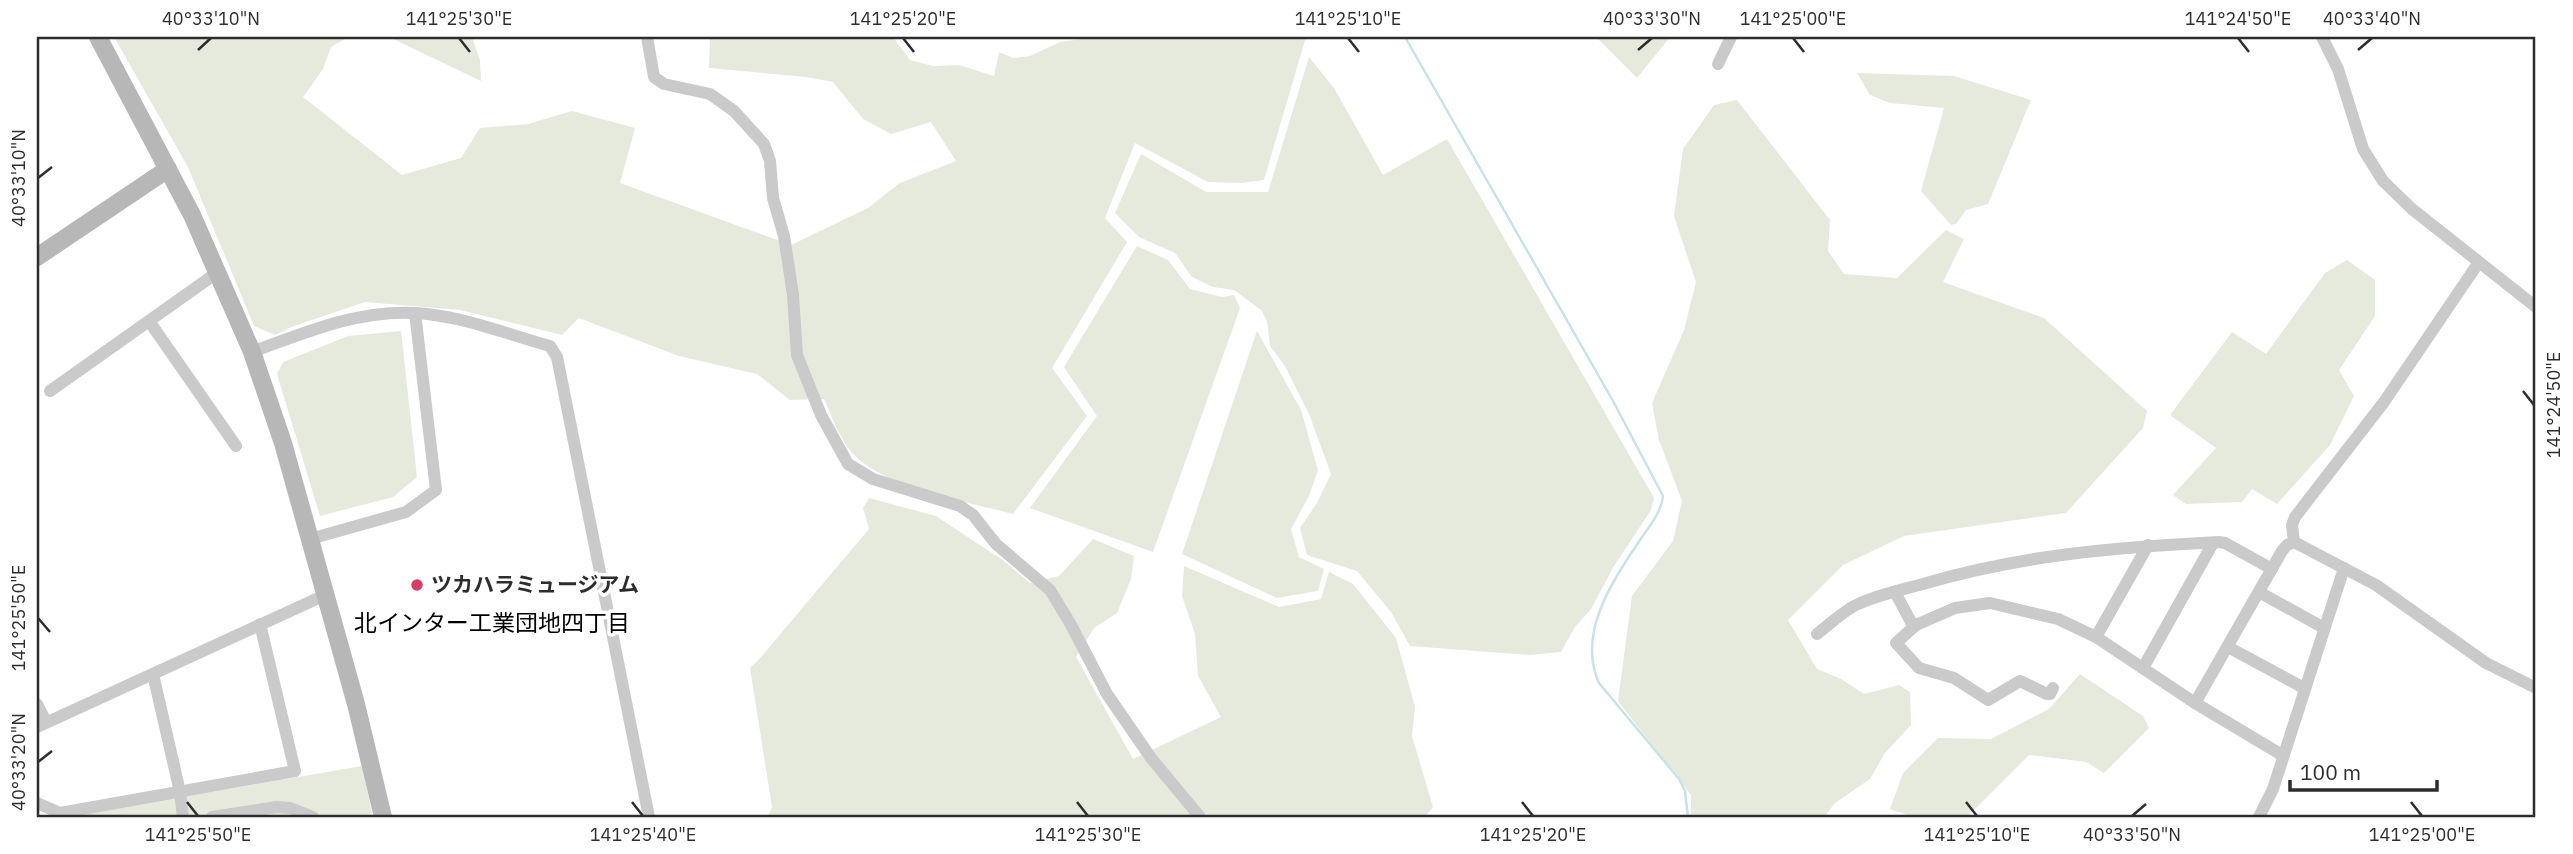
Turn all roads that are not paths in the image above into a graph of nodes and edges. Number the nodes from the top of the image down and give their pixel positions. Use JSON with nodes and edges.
{"nodes":[{"id":1,"x":98,"y":37,"type":"edge"},
{"id":2,"x":648,"y":37,"type":"edge"},
{"id":3,"x":1731,"y":37,"type":"edge"},
{"id":4,"x":2322,"y":37,"type":"edge"},
{"id":5,"x":1718,"y":64,"type":"dead end"},
{"id":6,"x":168,"y":169,"type":"junction"},
{"id":7,"x":37,"y":257,"type":"edge"},
{"id":8,"x":2479,"y":262,"type":"junction"},
{"id":9,"x":218,"y":272,"type":"junction"},
{"id":10,"x":2536,"y":307,"type":"edge"},
{"id":11,"x":415,"y":313,"type":"junction"},
{"id":12,"x":149,"y":321,"type":"junction"},
{"id":13,"x":252,"y":352,"type":"junction"},
{"id":14,"x":50,"y":391,"type":"dead end"},
{"id":15,"x":236,"y":446,"type":"dead end"},
{"id":16,"x":310,"y":539,"type":"junction"},
{"id":17,"x":2294,"y":542,"type":"junction"},
{"id":18,"x":2213,"y":543,"type":"junction"},
{"id":19,"x":2148,"y":545,"type":"junction"},
{"id":20,"x":2344,"y":568,"type":"junction"},
{"id":21,"x":2272,"y":569,"type":"junction"},
{"id":22,"x":1895,"y":592,"type":"junction"},
{"id":23,"x":2259,"y":592,"type":"junction"},
{"id":24,"x":325,"y":595,"type":"junction"},
{"id":25,"x":260,"y":624,"type":"junction"},
{"id":26,"x":1916,"y":625,"type":"junction"},
{"id":27,"x":2324,"y":628,"type":"junction"},
{"id":28,"x":1817,"y":634,"type":"dead end"},
{"id":29,"x":2096,"y":637,"type":"junction"},
{"id":30,"x":2228,"y":647,"type":"junction"},
{"id":31,"x":2143,"y":668,"type":"junction"},
{"id":32,"x":153,"y":674,"type":"junction"},
{"id":33,"x":2053,"y":688,"type":"dead end"},
{"id":34,"x":2304,"y":688,"type":"junction"},
{"id":35,"x":2536,"y":688,"type":"edge"},
{"id":36,"x":2195,"y":703,"type":"junction"},
{"id":37,"x":37,"y":704,"type":"edge"},
{"id":38,"x":41,"y":724,"type":"edge"},
{"id":39,"x":2282,"y":755,"type":"junction"},
{"id":40,"x":180,"y":792,"type":"junction"},
{"id":41,"x":37,"y":803,"type":"edge"},
{"id":42,"x":183,"y":817,"type":"edge"},
{"id":43,"x":212,"y":817,"type":"edge"},
{"id":44,"x":313,"y":817,"type":"edge"},
{"id":45,"x":383,"y":817,"type":"edge"},
{"id":46,"x":649,"y":817,"type":"edge"},
{"id":47,"x":1200,"y":817,"type":"edge"},
{"id":48,"x":2259,"y":817,"type":"edge"}],
"edges":[{"from":1,"to":6,"type":"street"},
{"from":2,"to":47,"type":"street"},
{"from":3,"to":5,"type":"street"},
{"from":4,"to":8,"type":"street"},
{"from":6,"to":7,"type":"street"},
{"from":6,"to":9,"type":"street"},
{"from":8,"to":10,"type":"street"},
{"from":8,"to":17,"type":"street"},
{"from":9,"to":12,"type":"street"},
{"from":9,"to":13,"type":"street"},
{"from":11,"to":13,"type":"street"},
{"from":11,"to":16,"type":"street"},
{"from":11,"to":46,"type":"street"},
{"from":12,"to":14,"type":"street"},
{"from":12,"to":15,"type":"street"},
{"from":13,"to":16,"type":"street"},
{"from":16,"to":24,"type":"street"},
{"from":17,"to":20,"type":"street"},
{"from":17,"to":21,"type":"street"},
{"from":18,"to":19,"type":"street"},
{"from":18,"to":21,"type":"street"},
{"from":18,"to":31,"type":"street"},
{"from":19,"to":22,"type":"street"},
{"from":19,"to":29,"type":"street"},
{"from":20,"to":27,"type":"street"},
{"from":20,"to":35,"type":"street"},
{"from":21,"to":23,"type":"street"},
{"from":22,"to":26,"type":"street"},
{"from":22,"to":28,"type":"street"},
{"from":23,"to":27,"type":"street"},
{"from":23,"to":30,"type":"street"},
{"from":24,"to":25,"type":"street"},
{"from":24,"to":45,"type":"street"},
{"from":25,"to":32,"type":"street"},
{"from":25,"to":40,"type":"street"},
{"from":26,"to":29,"type":"street"},
{"from":26,"to":33,"type":"street"},
{"from":27,"to":34,"type":"street"},
{"from":29,"to":31,"type":"street"},
{"from":30,"to":34,"type":"street"},
{"from":30,"to":36,"type":"street"},
{"from":31,"to":36,"type":"street"},
{"from":32,"to":38,"type":"street"},
{"from":32,"to":40,"type":"street"},
{"from":34,"to":39,"type":"street"},
{"from":36,"to":39,"type":"street"},
{"from":37,"to":38,"type":"street"},
{"from":39,"to":48,"type":"street"},
{"from":40,"to":41,"type":"street"},
{"from":40,"to":42,"type":"street"},
{"from":43,"to":44,"type":"street"}]}
